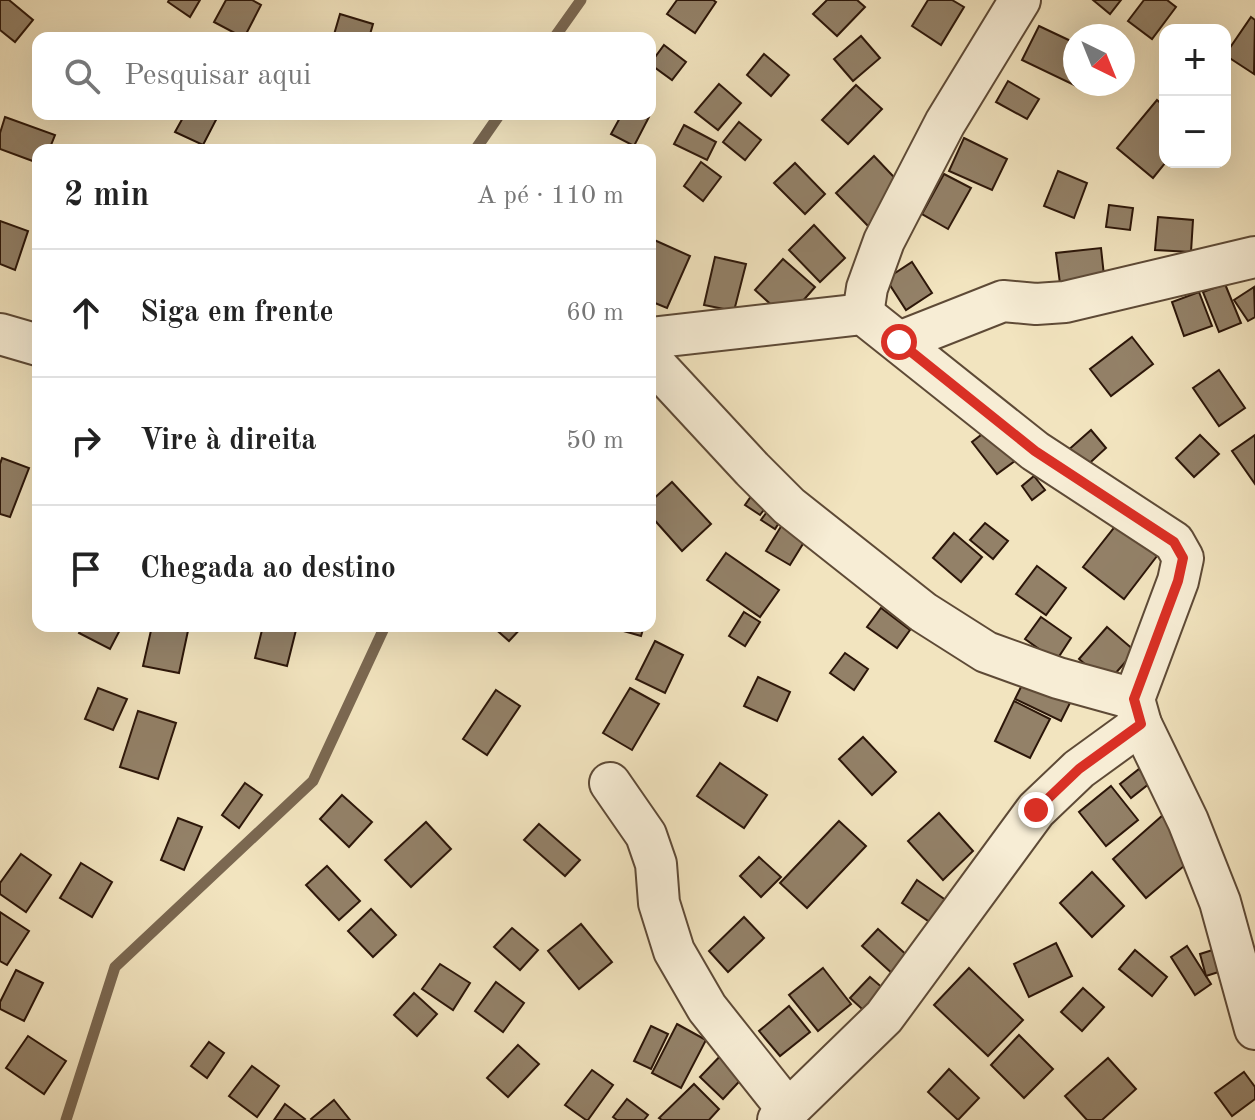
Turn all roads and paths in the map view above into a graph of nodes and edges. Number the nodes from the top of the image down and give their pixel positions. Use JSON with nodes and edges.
{"nodes":[{"id":1,"x":1020,"y":0,"type":"edge"},
{"id":2,"x":1255,"y":257,"type":"edge"},
{"id":3,"x":863,"y":314,"type":"junction"},
{"id":4,"x":0,"y":334,"type":"edge"},
{"id":5,"x":656,"y":337,"type":"edge"},
{"id":6,"x":899,"y":342,"type":"junction"},
{"id":7,"x":32,"y":343,"type":"edge"},
{"id":8,"x":656,"y":365,"type":"edge"},
{"id":9,"x":1138,"y":711,"type":"junction"},
{"id":10,"x":610,"y":783,"type":"dead end"},
{"id":11,"x":1255,"y":1029,"type":"edge"},
{"id":12,"x":783,"y":1115,"type":"edge"}],
"edges":[{"from":1,"to":3,"type":"street"},
{"from":2,"to":6,"type":"street"},
{"from":3,"to":5,"type":"street"},
{"from":3,"to":6,"type":"street"},
{"from":4,"to":7,"type":"street"},
{"from":6,"to":9,"type":"street"},
{"from":8,"to":9,"type":"street"},
{"from":9,"to":11,"type":"street"},
{"from":9,"to":12,"type":"street"},
{"from":10,"to":12,"type":"street"}]}
